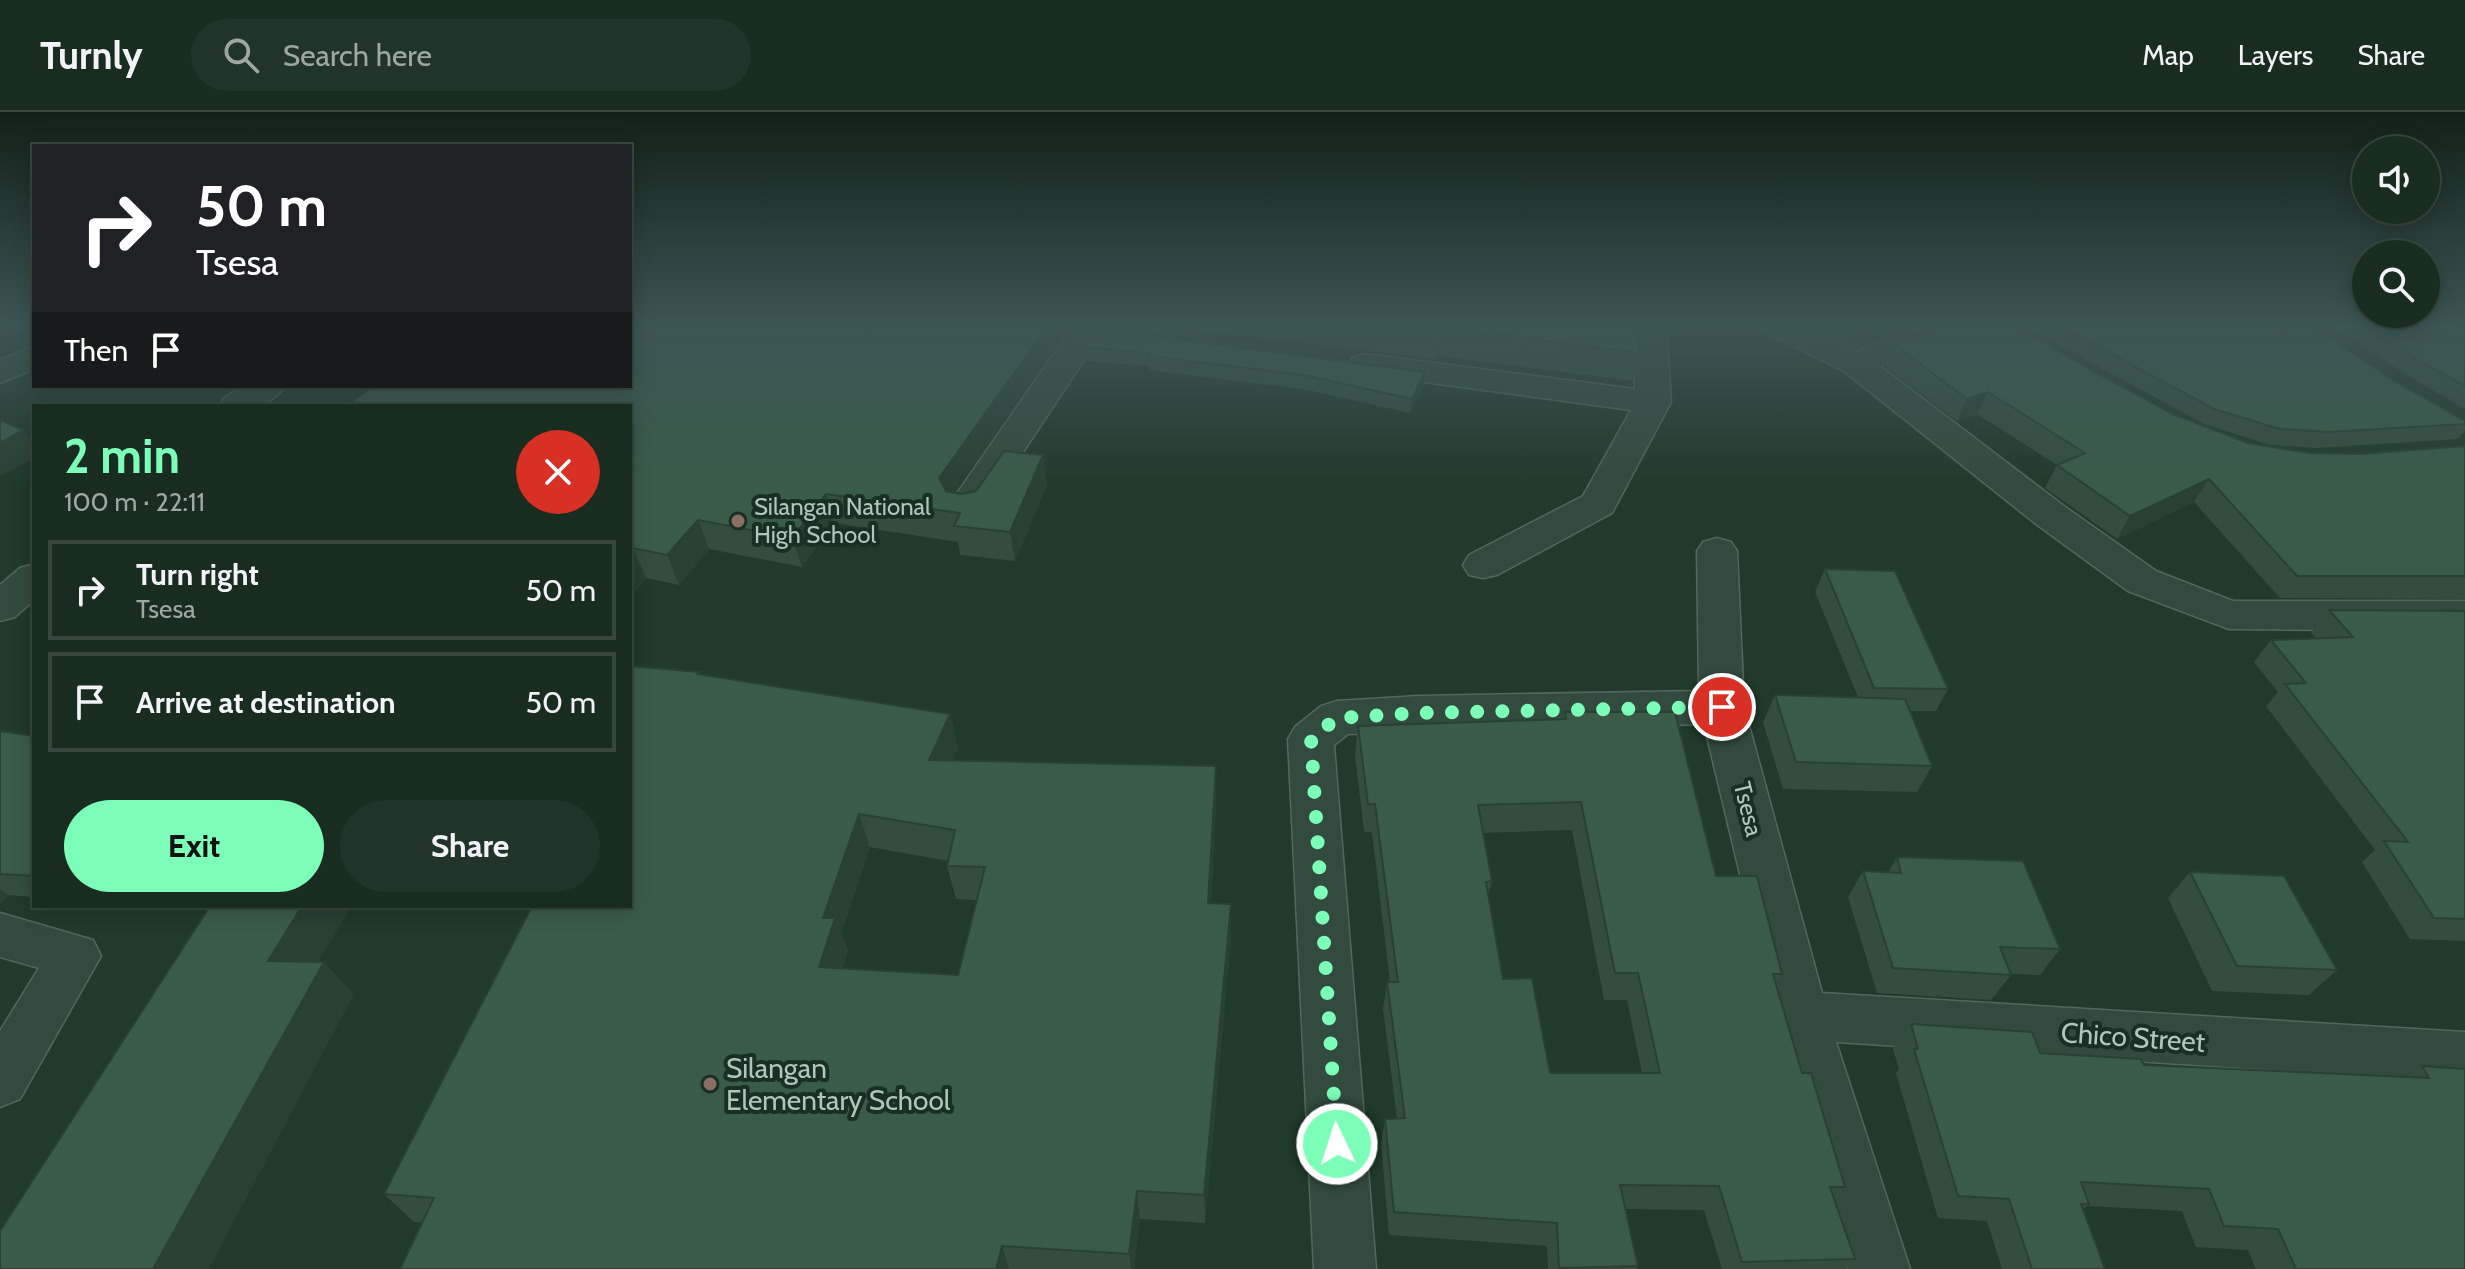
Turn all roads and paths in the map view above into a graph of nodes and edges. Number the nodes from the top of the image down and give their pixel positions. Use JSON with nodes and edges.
{"nodes":[{"id":1,"x":1053,"y":380,"type":"edge"},
{"id":2,"x":1484,"y":380,"type":"edge"},
{"id":3,"x":1652,"y":380,"type":"edge"},
{"id":4,"x":1877,"y":380,"type":"edge"},
{"id":5,"x":265,"y":388,"type":"edge"},
{"id":6,"x":1653,"y":402,"type":"junction"},
{"id":7,"x":240,"y":404,"type":"edge"},
{"id":8,"x":966,"y":509,"type":"edge"},
{"id":9,"x":1717,"y":551,"type":"dead end"},
{"id":10,"x":1483,"y":565,"type":"dead end"},
{"id":11,"x":32,"y":580,"type":"edge"},
{"id":12,"x":0,"y":607,"type":"edge"},
{"id":13,"x":2465,"y":616,"type":"edge"},
{"id":14,"x":1722,"y":707,"type":"junction"},
{"id":15,"x":0,"y":935,"type":"edge"},
{"id":16,"x":1801,"y":1016,"type":"junction"},
{"id":17,"x":2465,"y":1057,"type":"edge"},
{"id":18,"x":0,"y":1081,"type":"edge"},
{"id":19,"x":1345,"y":1269,"type":"edge"},
{"id":20,"x":1879,"y":1269,"type":"edge"}],
"edges":[{"from":1,"to":8,"type":"street"},
{"from":2,"to":6,"type":"street"},
{"from":3,"to":6,"type":"street"},
{"from":4,"to":13,"type":"street"},
{"from":5,"to":7,"type":"street"},
{"from":6,"to":10,"type":"street"},
{"from":9,"to":14,"type":"street","name":"Tsesa"},
{"from":11,"to":12,"type":"street"},
{"from":14,"to":16,"type":"street","name":"Tsesa"},
{"from":14,"to":19,"type":"street"},
{"from":15,"to":18,"type":"street"},
{"from":16,"to":17,"type":"street","name":"Chico Street"},
{"from":16,"to":20,"type":"street","name":"Tsesa"}]}
